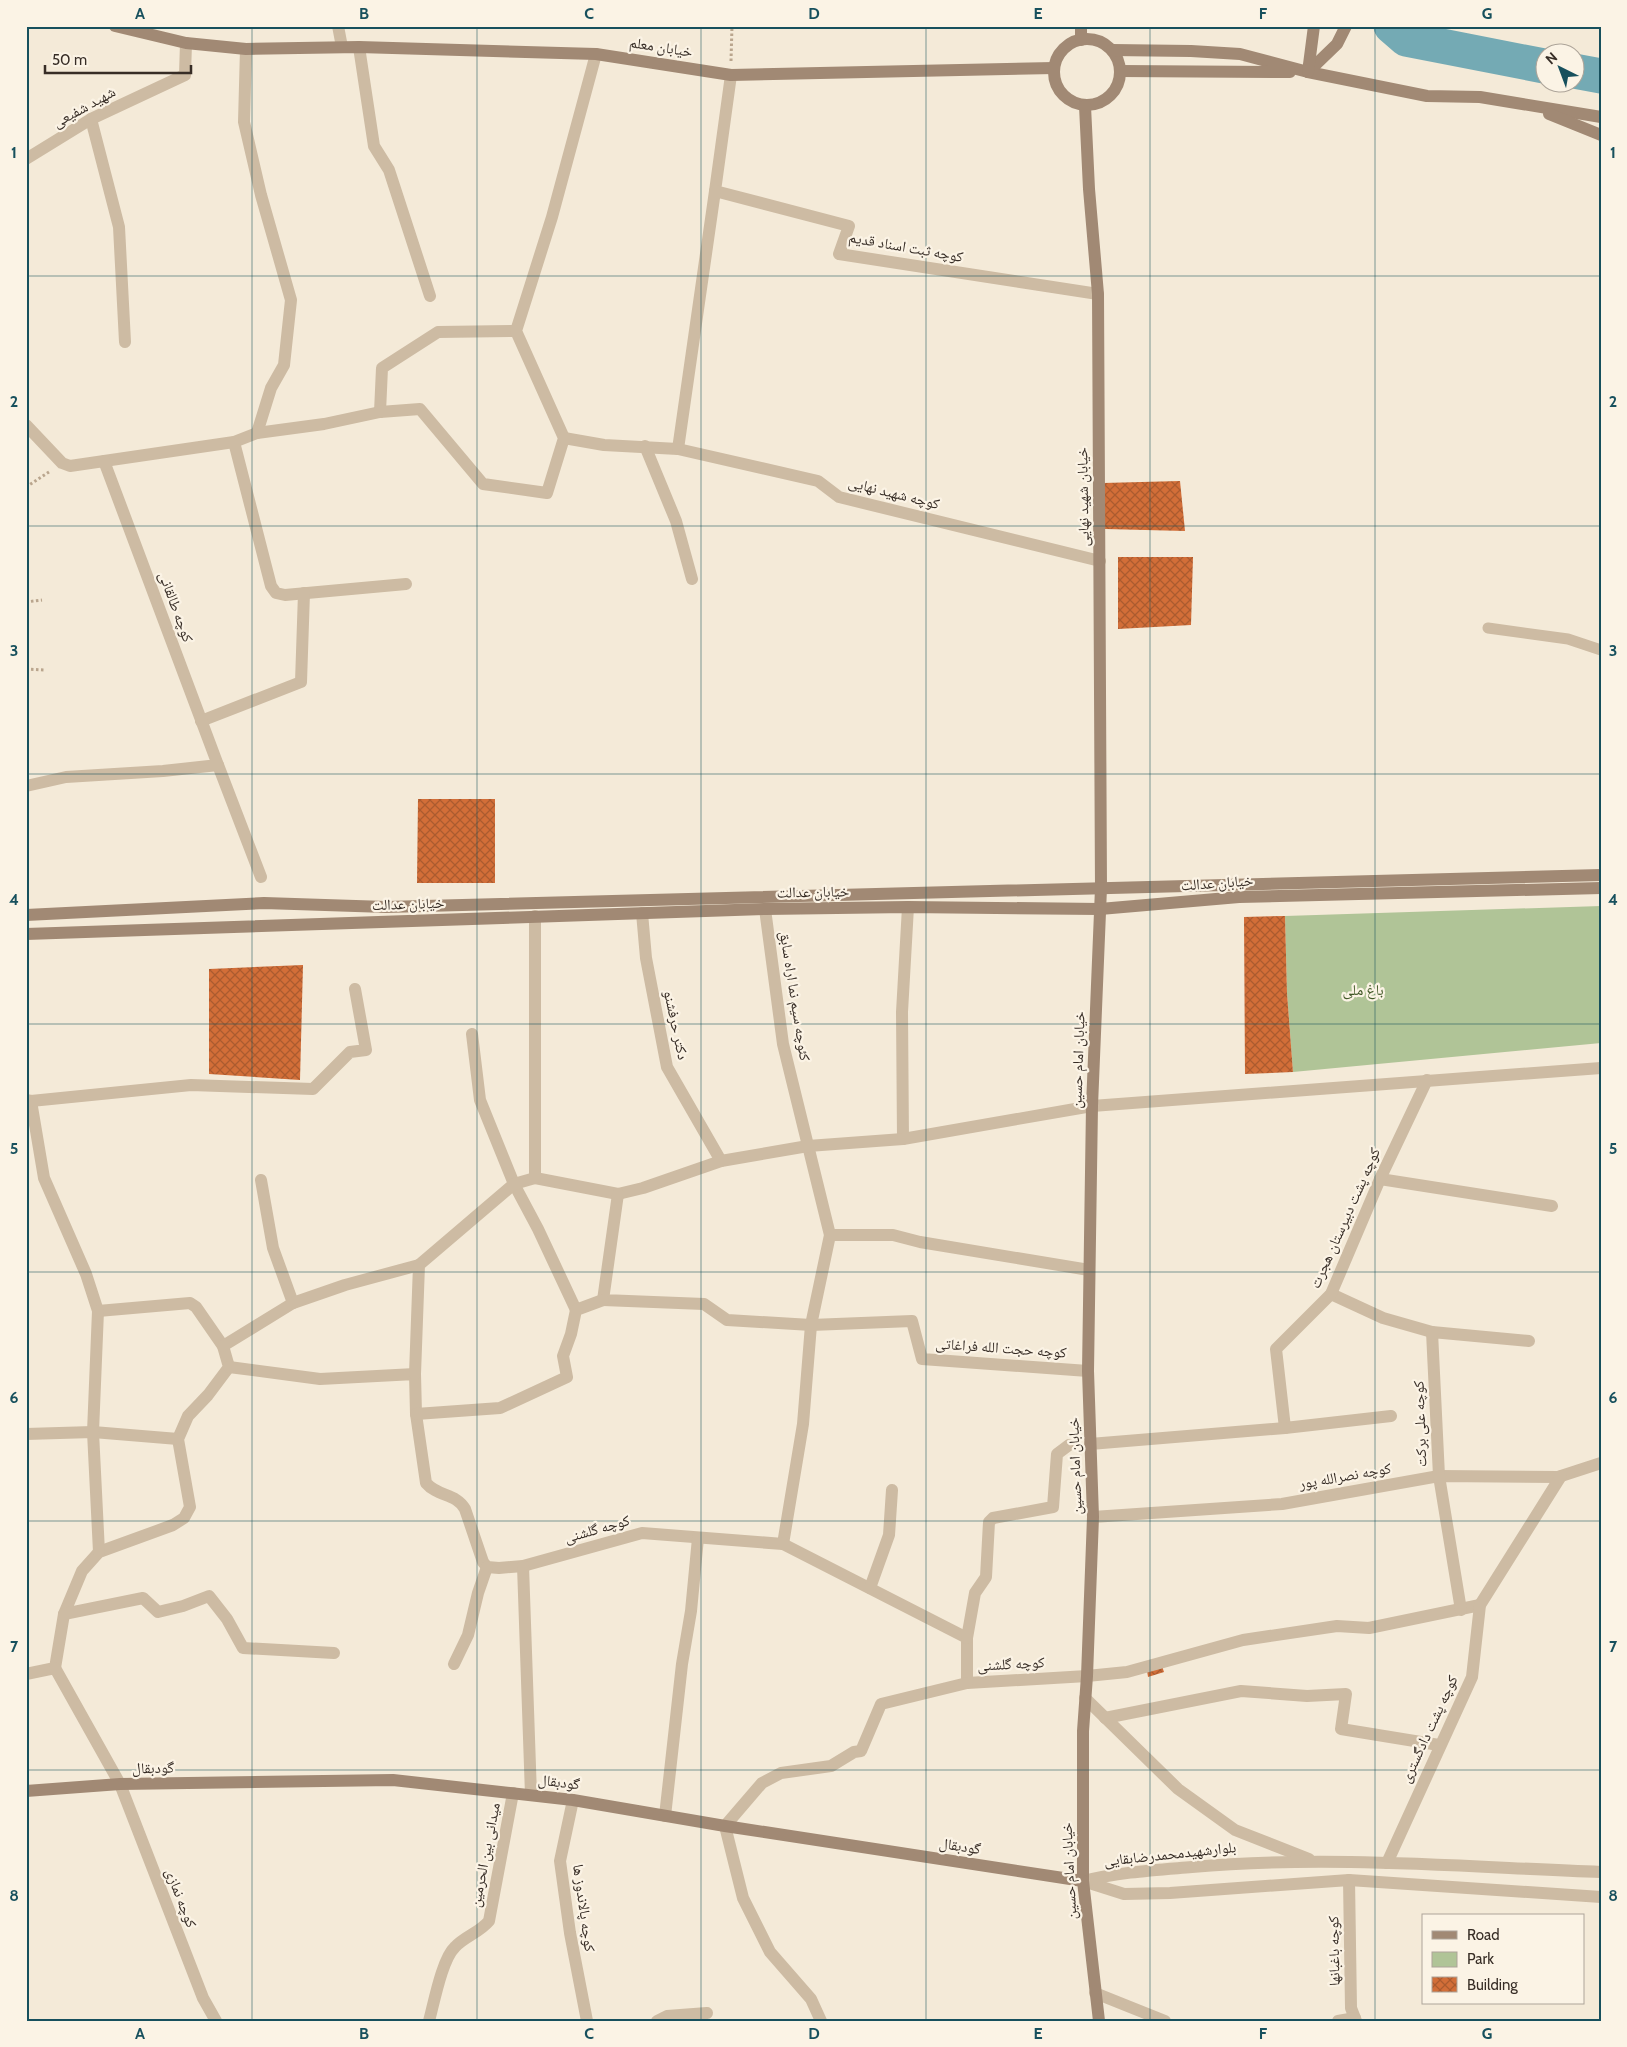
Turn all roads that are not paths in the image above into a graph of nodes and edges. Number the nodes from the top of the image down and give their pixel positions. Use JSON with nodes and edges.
{"nodes":[{"id":1,"x":115,"y":26,"type":"edge"},
{"id":2,"x":338,"y":26,"type":"edge"},
{"id":3,"x":1081,"y":26,"type":"edge"},
{"id":4,"x":1314,"y":26,"type":"edge"},
{"id":5,"x":1346,"y":26,"type":"edge"},
{"id":6,"x":1081,"y":40,"type":"junction"},
{"id":7,"x":186,"y":43,"type":"junction"},
{"id":8,"x":342,"y":47,"type":"junction"},
{"id":9,"x":359,"y":47,"type":"junction"},
{"id":10,"x":246,"y":49,"type":"junction"},
{"id":11,"x":1112,"y":50,"type":"junction"},
{"id":12,"x":596,"y":54,"type":"junction"},
{"id":13,"x":1054,"y":68,"type":"junction"},
{"id":14,"x":1120,"y":71,"type":"junction"},
{"id":15,"x":1308,"y":72,"type":"junction"},
{"id":16,"x":732,"y":75,"type":"junction"},
{"id":17,"x":1085,"y":106,"type":"junction"},
{"id":18,"x":1531,"y":106,"type":"junction"},
{"id":19,"x":1601,"y":117,"type":"edge"},
{"id":20,"x":90,"y":119,"type":"junction"},
{"id":21,"x":1601,"y":136,"type":"edge"},
{"id":22,"x":26,"y":159,"type":"edge"},
{"id":23,"x":715,"y":191,"type":"junction"},
{"id":24,"x":1098,"y":294,"type":"junction"},
{"id":25,"x":430,"y":296,"type":"dead end"},
{"id":26,"x":516,"y":331,"type":"junction"},
{"id":27,"x":125,"y":342,"type":"dead end"},
{"id":28,"x":380,"y":412,"type":"junction"},
{"id":29,"x":26,"y":425,"type":"edge"},
{"id":30,"x":257,"y":433,"type":"junction"},
{"id":31,"x":564,"y":438,"type":"junction"},
{"id":32,"x":234,"y":442,"type":"junction"},
{"id":33,"x":645,"y":446,"type":"junction"},
{"id":34,"x":678,"y":449,"type":"junction"},
{"id":35,"x":104,"y":461,"type":"junction"},
{"id":36,"x":1100,"y":561,"type":"junction"},
{"id":37,"x":692,"y":579,"type":"dead end"},
{"id":38,"x":406,"y":584,"type":"dead end"},
{"id":39,"x":304,"y":593,"type":"junction"},
{"id":40,"x":1488,"y":628,"type":"dead end"},
{"id":41,"x":1601,"y":650,"type":"edge"},
{"id":42,"x":201,"y":721,"type":"junction"},
{"id":43,"x":218,"y":765,"type":"junction"},
{"id":44,"x":26,"y":786,"type":"edge"},
{"id":45,"x":1601,"y":875,"type":"edge"},
{"id":46,"x":261,"y":877,"type":"dead end"},
{"id":47,"x":1101,"y":888,"type":"junction"},
{"id":48,"x":1601,"y":888,"type":"edge"},
{"id":49,"x":908,"y":907,"type":"junction"},
{"id":50,"x":766,"y":909,"type":"junction"},
{"id":51,"x":1100,"y":909,"type":"junction"},
{"id":52,"x":642,"y":913,"type":"junction"},
{"id":53,"x":26,"y":915,"type":"edge"},
{"id":54,"x":535,"y":916,"type":"junction"},
{"id":55,"x":26,"y":934,"type":"edge"},
{"id":56,"x":355,"y":988,"type":"dead end"},
{"id":57,"x":472,"y":1034,"type":"dead end"},
{"id":58,"x":1601,"y":1068,"type":"edge"},
{"id":59,"x":1427,"y":1080,"type":"junction"},
{"id":60,"x":29,"y":1101,"type":"edge"},
{"id":61,"x":1092,"y":1106,"type":"junction"},
{"id":62,"x":903,"y":1139,"type":"junction"},
{"id":63,"x":808,"y":1146,"type":"junction"},
{"id":64,"x":721,"y":1161,"type":"junction"},
{"id":65,"x":535,"y":1178,"type":"junction"},
{"id":66,"x":1380,"y":1179,"type":"junction"},
{"id":67,"x":260,"y":1180,"type":"dead end"},
{"id":68,"x":514,"y":1184,"type":"junction"},
{"id":69,"x":618,"y":1194,"type":"junction"},
{"id":70,"x":1552,"y":1206,"type":"dead end"},
{"id":71,"x":830,"y":1235,"type":"junction"},
{"id":72,"x":420,"y":1265,"type":"junction"},
{"id":73,"x":1089,"y":1270,"type":"junction"},
{"id":74,"x":1331,"y":1294,"type":"junction"},
{"id":75,"x":603,"y":1300,"type":"junction"},
{"id":76,"x":293,"y":1303,"type":"junction"},
{"id":77,"x":576,"y":1310,"type":"junction"},
{"id":78,"x":98,"y":1311,"type":"junction"},
{"id":79,"x":812,"y":1325,"type":"junction"},
{"id":80,"x":1432,"y":1332,"type":"junction"},
{"id":81,"x":1529,"y":1340,"type":"dead end"},
{"id":82,"x":223,"y":1346,"type":"junction"},
{"id":83,"x":229,"y":1367,"type":"junction"},
{"id":84,"x":1088,"y":1371,"type":"junction"},
{"id":85,"x":415,"y":1374,"type":"junction"},
{"id":86,"x":416,"y":1414,"type":"junction"},
{"id":87,"x":1391,"y":1416,"type":"dead end"},
{"id":88,"x":1284,"y":1428,"type":"junction"},
{"id":89,"x":93,"y":1432,"type":"junction"},
{"id":90,"x":26,"y":1434,"type":"edge"},
{"id":91,"x":178,"y":1439,"type":"junction"},
{"id":92,"x":1090,"y":1444,"type":"junction"},
{"id":93,"x":1069,"y":1445,"type":"dead end"},
{"id":94,"x":1601,"y":1463,"type":"edge"},
{"id":95,"x":1439,"y":1476,"type":"junction"},
{"id":96,"x":1561,"y":1476,"type":"junction"},
{"id":97,"x":892,"y":1490,"type":"dead end"},
{"id":98,"x":1093,"y":1517,"type":"junction"},
{"id":99,"x":698,"y":1538,"type":"junction"},
{"id":100,"x":783,"y":1544,"type":"junction"},
{"id":101,"x":99,"y":1552,"type":"junction"},
{"id":102,"x":523,"y":1566,"type":"junction"},
{"id":103,"x":487,"y":1567,"type":"junction"},
{"id":104,"x":870,"y":1588,"type":"junction"},
{"id":105,"x":1480,"y":1605,"type":"junction"},
{"id":106,"x":1461,"y":1610,"type":"junction"},
{"id":107,"x":64,"y":1614,"type":"junction"},
{"id":108,"x":967,"y":1638,"type":"junction"},
{"id":109,"x":334,"y":1653,"type":"dead end"},
{"id":110,"x":454,"y":1664,"type":"dead end"},
{"id":111,"x":55,"y":1668,"type":"junction"},
{"id":112,"x":26,"y":1674,"type":"edge"},
{"id":113,"x":1087,"y":1676,"type":"junction"},
{"id":114,"x":967,"y":1683,"type":"junction"},
{"id":115,"x":1085,"y":1698,"type":"junction"},
{"id":116,"x":1105,"y":1718,"type":"junction"},
{"id":117,"x":1439,"y":1745,"type":"junction"},
{"id":118,"x":120,"y":1784,"type":"junction"},
{"id":119,"x":26,"y":1791,"type":"edge"},
{"id":120,"x":513,"y":1793,"type":"junction"},
{"id":121,"x":531,"y":1795,"type":"junction"},
{"id":122,"x":573,"y":1800,"type":"junction"},
{"id":123,"x":666,"y":1816,"type":"junction"},
{"id":124,"x":725,"y":1826,"type":"junction"},
{"id":125,"x":1316,"y":1862,"type":"junction"},
{"id":126,"x":1386,"y":1863,"type":"junction"},
{"id":127,"x":1601,"y":1872,"type":"edge"},
{"id":128,"x":1349,"y":1880,"type":"junction"},
{"id":129,"x":1084,"y":1881,"type":"junction"},
{"id":130,"x":1601,"y":1897,"type":"edge"},
{"id":131,"x":1095,"y":1993,"type":"junction"},
{"id":132,"x":707,"y":2014,"type":"dead end"},
{"id":133,"x":1355,"y":2020,"type":"edge"},
{"id":134,"x":216,"y":2021,"type":"edge"},
{"id":135,"x":429,"y":2021,"type":"edge"},
{"id":136,"x":587,"y":2021,"type":"edge"},
{"id":137,"x":657,"y":2021,"type":"edge"},
{"id":138,"x":821,"y":2021,"type":"edge"},
{"id":139,"x":1099,"y":2021,"type":"edge"},
{"id":140,"x":1165,"y":2021,"type":"edge"},
{"id":141,"x":1338,"y":2021,"type":"edge"}],
"edges":[{"from":1,"to":7,"type":"main road","name":"خیابان معلم"},
{"from":2,"to":8,"type":"street"},
{"from":3,"to":6,"type":"main road"},
{"from":4,"to":15,"type":"main road"},
{"from":5,"to":15,"type":"main road"},
{"from":6,"to":11,"type":"main road"},
{"from":6,"to":13,"type":"main road"},
{"from":7,"to":10,"type":"main road","name":"خیابان معلم"},
{"from":7,"to":20,"type":"street","name":"شهید شفیعی"},
{"from":8,"to":9,"type":"main road","name":"خیابان معلم"},
{"from":8,"to":10,"type":"main road","name":"خیابان معلم"},
{"from":9,"to":12,"type":"main road","name":"خیابان معلم"},
{"from":9,"to":25,"type":"street"},
{"from":10,"to":30,"type":"street"},
{"from":11,"to":14,"type":"main road"},
{"from":11,"to":15,"type":"main road"},
{"from":12,"to":16,"type":"main road","name":"خیابان معلم"},
{"from":12,"to":26,"type":"street"},
{"from":13,"to":16,"type":"main road","name":"خیابان معلم"},
{"from":13,"to":17,"type":"main road"},
{"from":14,"to":15,"type":"main road"},
{"from":14,"to":17,"type":"main road"},
{"from":15,"to":18,"type":"main road"},
{"from":16,"to":23,"type":"street"},
{"from":17,"to":24,"type":"main road","name":"خیابان شهید نهایی"},
{"from":18,"to":19,"type":"main road"},
{"from":18,"to":21,"type":"main road"},
{"from":20,"to":22,"type":"street","name":"شهید شفیعی"},
{"from":20,"to":27,"type":"street"},
{"from":23,"to":24,"type":"street","name":"کوچه ثبت اسناد قدیم"},
{"from":23,"to":34,"type":"street"},
{"from":24,"to":36,"type":"main road","name":"خیابان شهید نهایی"},
{"from":26,"to":28,"type":"street"},
{"from":26,"to":31,"type":"street"},
{"from":28,"to":30,"type":"street"},
{"from":28,"to":31,"type":"street"},
{"from":29,"to":35,"type":"street"},
{"from":30,"to":32,"type":"street"},
{"from":31,"to":33,"type":"street","name":"کوچه شهید نهایی"},
{"from":32,"to":35,"type":"street"},
{"from":32,"to":39,"type":"street"},
{"from":33,"to":34,"type":"street","name":"کوچه شهید نهایی"},
{"from":33,"to":37,"type":"street"},
{"from":34,"to":36,"type":"street","name":"کوچه شهید نهایی"},
{"from":35,"to":42,"type":"street","name":"کوچه طالقانی"},
{"from":36,"to":47,"type":"main road","name":"خیابان شهید نهایی"},
{"from":38,"to":39,"type":"street"},
{"from":39,"to":42,"type":"street"},
{"from":40,"to":41,"type":"lane"},
{"from":42,"to":43,"type":"street","name":"کوچه طالقانی"},
{"from":43,"to":44,"type":"street"},
{"from":43,"to":46,"type":"street","name":"کوچه طالقانی"},
{"from":45,"to":47,"type":"main road","name":"خیابان عدالت"},
{"from":47,"to":51,"type":"main road","name":"خیابان شهید نهایی"},
{"from":47,"to":53,"type":"main road","name":"خیابان عدالت"},
{"from":48,"to":51,"type":"main road","name":"خیابان عدالت"},
{"from":49,"to":50,"type":"main road","name":"خیابان عدالت"},
{"from":49,"to":51,"type":"main road","name":"خیابان عدالت"},
{"from":49,"to":62,"type":"street"},
{"from":50,"to":52,"type":"main road","name":"خیابان عدالت"},
{"from":50,"to":63,"type":"street","name":"کئوچه سیم نما اراه سابق"},
{"from":51,"to":61,"type":"main road","name":"خیابان امام حسین"},
{"from":52,"to":54,"type":"main road","name":"خیابان عدالت"},
{"from":52,"to":64,"type":"street","name":"دکتر حرفشنو"},
{"from":54,"to":55,"type":"main road","name":"خیابان عدالت"},
{"from":54,"to":65,"type":"street"},
{"from":56,"to":60,"type":"street"},
{"from":57,"to":68,"type":"street"},
{"from":58,"to":59,"type":"street"},
{"from":59,"to":61,"type":"street"},
{"from":59,"to":66,"type":"street","name":"کوچه پشت دبیرستان هجرت"},
{"from":60,"to":78,"type":"street"},
{"from":61,"to":62,"type":"street"},
{"from":61,"to":73,"type":"main road","name":"خیابان امام حسین"},
{"from":62,"to":63,"type":"street"},
{"from":63,"to":64,"type":"street"},
{"from":63,"to":71,"type":"street","name":"کئوچه سیم نما اراه سابق"},
{"from":64,"to":69,"type":"street"},
{"from":65,"to":68,"type":"street"},
{"from":65,"to":69,"type":"street"},
{"from":66,"to":70,"type":"street"},
{"from":66,"to":74,"type":"street","name":"کوچه پشت دبیرستان هجرت"},
{"from":67,"to":76,"type":"street"},
{"from":68,"to":72,"type":"street"},
{"from":68,"to":77,"type":"street"},
{"from":69,"to":75,"type":"street"},
{"from":71,"to":73,"type":"street"},
{"from":71,"to":79,"type":"street"},
{"from":72,"to":76,"type":"street"},
{"from":72,"to":85,"type":"street"},
{"from":73,"to":84,"type":"main road","name":"خیابان امام حسین"},
{"from":74,"to":80,"type":"street"},
{"from":74,"to":88,"type":"street","name":"کوچه پشت دبیرستان هجرت"},
{"from":75,"to":77,"type":"street"},
{"from":75,"to":79,"type":"street","name":"کوچه حجت الله فراغاتی"},
{"from":76,"to":82,"type":"street"},
{"from":77,"to":86,"type":"street"},
{"from":78,"to":82,"type":"street"},
{"from":78,"to":89,"type":"street"},
{"from":79,"to":84,"type":"street","name":"کوچه حجت الله فراغاتی"},
{"from":79,"to":100,"type":"street"},
{"from":80,"to":81,"type":"street"},
{"from":80,"to":95,"type":"street","name":"کوچه علی برکت"},
{"from":82,"to":83,"type":"street"},
{"from":83,"to":85,"type":"street"},
{"from":83,"to":91,"type":"street"},
{"from":84,"to":92,"type":"main road","name":"خیابان امام حسین"},
{"from":85,"to":86,"type":"street"},
{"from":86,"to":103,"type":"street"},
{"from":87,"to":88,"type":"street"},
{"from":88,"to":92,"type":"street"},
{"from":89,"to":90,"type":"street"},
{"from":89,"to":91,"type":"street"},
{"from":89,"to":101,"type":"street"},
{"from":91,"to":101,"type":"street"},
{"from":92,"to":98,"type":"main road","name":"خیابان امام حسین"},
{"from":93,"to":108,"type":"street"},
{"from":94,"to":96,"type":"street","name":"کوچه نصرالله پور"},
{"from":95,"to":96,"type":"street","name":"کوچه نصرالله پور"},
{"from":95,"to":98,"type":"street","name":"کوچه نصرالله پور"},
{"from":95,"to":106,"type":"street","name":"کوچه علی برکت"},
{"from":96,"to":105,"type":"street","name":"کوچه پشت دادگستری"},
{"from":97,"to":104,"type":"street"},
{"from":98,"to":113,"type":"main road","name":"خیابان امام حسین"},
{"from":99,"to":100,"type":"street","name":"کوچه گلشنی"},
{"from":99,"to":102,"type":"street","name":"کوچه گلشنی"},
{"from":99,"to":123,"type":"street"},
{"from":100,"to":104,"type":"street","name":"کوچه گلشنی"},
{"from":101,"to":107,"type":"street"},
{"from":102,"to":103,"type":"street","name":"کوچه گلشنی"},
{"from":102,"to":121,"type":"street"},
{"from":103,"to":110,"type":"street"},
{"from":104,"to":108,"type":"street","name":"کوچه گلشنی"},
{"from":105,"to":106,"type":"street"},
{"from":105,"to":117,"type":"street","name":"کوچه پشت دادگستری"},
{"from":106,"to":113,"type":"street"},
{"from":107,"to":109,"type":"street"},
{"from":107,"to":111,"type":"street"},
{"from":108,"to":114,"type":"street","name":"کوچه گلشنی"},
{"from":111,"to":112,"type":"street"},
{"from":111,"to":118,"type":"street","name":"کوچه نمازی"},
{"from":113,"to":114,"type":"street","name":"کوچه گلشنی"},
{"from":113,"to":115,"type":"main road","name":"خیابان امام حسین"},
{"from":114,"to":124,"type":"street"},
{"from":115,"to":116,"type":"street"},
{"from":115,"to":129,"type":"main road","name":"خیابان امام حسین"},
{"from":116,"to":117,"type":"street"},
{"from":116,"to":125,"type":"street"},
{"from":117,"to":126,"type":"street","name":"کوچه پشت دادگستری"},
{"from":118,"to":119,"type":"main road","name":"گودبقال"},
{"from":118,"to":120,"type":"main road","name":"گودبقال"},
{"from":118,"to":134,"type":"street","name":"کوچه نمازی"},
{"from":120,"to":121,"type":"main road","name":"گودبقال"},
{"from":120,"to":135,"type":"street","name":"میدانی بین الحرمین"},
{"from":121,"to":122,"type":"main road","name":"گودبقال"},
{"from":122,"to":123,"type":"main road","name":"گودبقال"},
{"from":122,"to":136,"type":"street","name":"کوچه پالاندوز ها"},
{"from":123,"to":124,"type":"main road","name":"گودبقال"},
{"from":124,"to":129,"type":"main road","name":"گودبقال"},
{"from":124,"to":138,"type":"street"},
{"from":125,"to":126,"type":"street","name":"بلوارشهیدمحمدرضابقایی"},
{"from":125,"to":129,"type":"street","name":"بلوارشهیدمحمدرضابقایی"},
{"from":126,"to":127,"type":"street","name":"بلوارشهیدمحمدرضابقایی"},
{"from":128,"to":129,"type":"street","name":"بلوارشهیدمحمدرضابقایی"},
{"from":128,"to":130,"type":"street","name":"بلوارشهیدمحمدرضابقایی"},
{"from":128,"to":133,"type":"street","name":"کوچه باغبانها"},
{"from":129,"to":131,"type":"main road","name":"خیابان امام حسین"},
{"from":131,"to":139,"type":"main road","name":"خیابان امام حسین"},
{"from":131,"to":140,"type":"street"},
{"from":132,"to":137,"type":"street"},
{"from":133,"to":141,"type":"street"}]}
